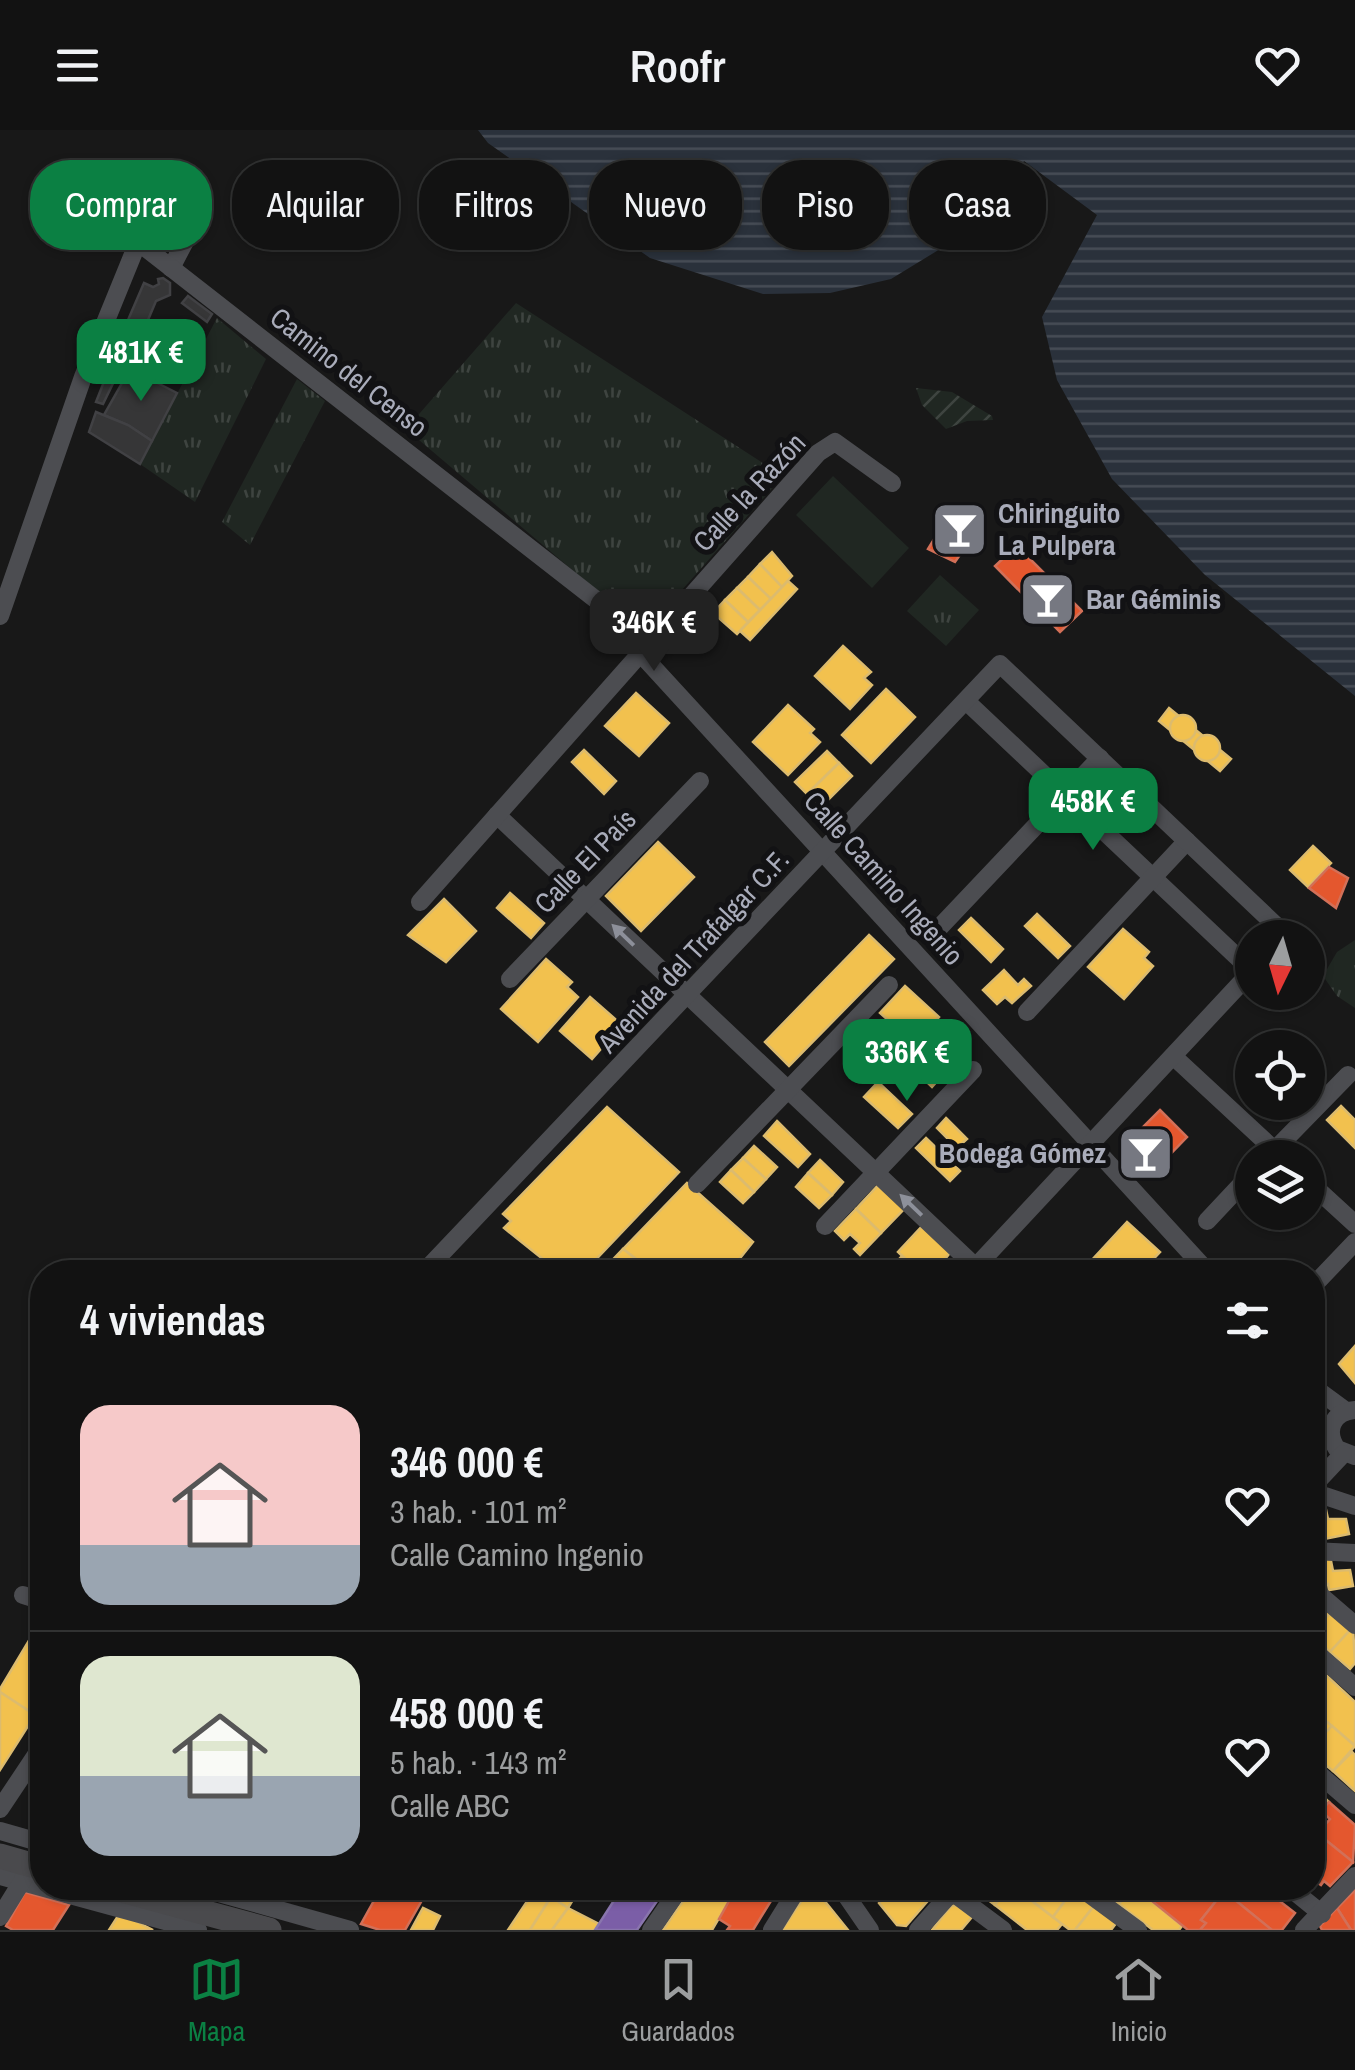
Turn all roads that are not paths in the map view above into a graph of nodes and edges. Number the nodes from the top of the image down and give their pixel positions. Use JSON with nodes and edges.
{"nodes":[{"id":1,"x":180,"y":250,"type":"edge"},
{"id":2,"x":171,"y":268,"type":"junction"},
{"id":3,"x":892,"y":483,"type":"dead end"},
{"id":4,"x":0,"y":616,"type":"edge"},
{"id":5,"x":640,"y":653,"type":"junction"},
{"id":6,"x":966,"y":701,"type":"junction"},
{"id":7,"x":1100,"y":758,"type":"junction"},
{"id":8,"x":700,"y":781,"type":"dead end"},
{"id":9,"x":1066,"y":796,"type":"junction"},
{"id":10,"x":497,"y":815,"type":"junction"},
{"id":11,"x":1187,"y":840,"type":"junction"},
{"id":12,"x":824,"y":853,"type":"junction"},
{"id":13,"x":1153,"y":877,"type":"junction"},
{"id":14,"x":586,"y":900,"type":"junction"},
{"id":15,"x":420,"y":902,"type":"dead end"},
{"id":16,"x":1269,"y":920,"type":"edge"},
{"id":17,"x":938,"y":928,"type":"dead end"},
{"id":18,"x":1235,"y":955,"type":"edge"},
{"id":19,"x":510,"y":979,"type":"dead end"},
{"id":20,"x":889,"y":985,"type":"dead end"},
{"id":21,"x":1235,"y":989,"type":"edge"},
{"id":22,"x":687,"y":995,"type":"junction"},
{"id":23,"x":1027,"y":1012,"type":"dead end"},
{"id":24,"x":1173,"y":1056,"type":"junction"},
{"id":25,"x":973,"y":1070,"type":"dead end"},
{"id":26,"x":1348,"y":1075,"type":"dead end"},
{"id":27,"x":788,"y":1090,"type":"junction"},
{"id":28,"x":1260,"y":1140,"type":"edge"},
{"id":29,"x":1289,"y":1140,"type":"edge"},
{"id":30,"x":1090,"y":1144,"type":"junction"},
{"id":31,"x":875,"y":1172,"type":"junction"},
{"id":32,"x":697,"y":1184,"type":"dead end"},
{"id":33,"x":1235,"y":1191,"type":"edge"},
{"id":34,"x":1325,"y":1196,"type":"edge"},
{"id":35,"x":1207,"y":1221,"type":"dead end"},
{"id":36,"x":1355,"y":1224,"type":"edge"},
{"id":37,"x":825,"y":1226,"type":"dead end"},
{"id":38,"x":1355,"y":1242,"type":"edge"},
{"id":39,"x":435,"y":1260,"type":"edge"},
{"id":40,"x":965,"y":1260,"type":"edge"},
{"id":41,"x":986,"y":1260,"type":"edge"},
{"id":42,"x":1197,"y":1260,"type":"edge"},
{"id":43,"x":1325,"y":1273,"type":"edge"},
{"id":44,"x":1325,"y":1397,"type":"edge"},
{"id":45,"x":1345,"y":1414,"type":"edge"},
{"id":46,"x":1349,"y":1455,"type":"edge"},
{"id":47,"x":1325,"y":1476,"type":"edge"},
{"id":48,"x":1325,"y":1496,"type":"edge"},
{"id":49,"x":1355,"y":1506,"type":"edge"},
{"id":50,"x":1325,"y":1552,"type":"edge"},
{"id":51,"x":1355,"y":1553,"type":"edge"},
{"id":52,"x":23,"y":1595,"type":"dead end"},
{"id":53,"x":30,"y":1597,"type":"edge"},
{"id":54,"x":1325,"y":1598,"type":"edge"},
{"id":55,"x":1350,"y":1616,"type":"edge"},
{"id":56,"x":1325,"y":1660,"type":"edge"},
{"id":57,"x":1355,"y":1687,"type":"edge"},
{"id":58,"x":30,"y":1764,"type":"edge"},
{"id":59,"x":1325,"y":1779,"type":"edge"},
{"id":60,"x":1355,"y":1806,"type":"edge"},
{"id":61,"x":0,"y":1809,"type":"edge"},
{"id":62,"x":0,"y":1830,"type":"edge"},
{"id":63,"x":30,"y":1852,"type":"edge"},
{"id":64,"x":0,"y":1856,"type":"edge"},
{"id":65,"x":30,"y":1858,"type":"edge"},
{"id":66,"x":30,"y":1872,"type":"edge"},
{"id":67,"x":0,"y":1876,"type":"edge"},
{"id":68,"x":1355,"y":1876,"type":"edge"},
{"id":69,"x":30,"y":1884,"type":"edge"},
{"id":70,"x":88,"y":1900,"type":"edge"},
{"id":71,"x":152,"y":1900,"type":"edge"},
{"id":72,"x":243,"y":1900,"type":"edge"},
{"id":73,"x":672,"y":1900,"type":"edge"},
{"id":74,"x":791,"y":1900,"type":"edge"},
{"id":75,"x":849,"y":1900,"type":"edge"},
{"id":76,"x":944,"y":1900,"type":"edge"},
{"id":77,"x":965,"y":1900,"type":"edge"},
{"id":78,"x":1098,"y":1900,"type":"edge"},
{"id":79,"x":1305,"y":1900,"type":"edge"},
{"id":80,"x":1322,"y":1914,"type":"junction"},
{"id":81,"x":0,"y":1917,"type":"edge"},
{"id":82,"x":230,"y":1925,"type":"edge"},
{"id":83,"x":198,"y":1930,"type":"edge"},
{"id":84,"x":270,"y":1930,"type":"edge"},
{"id":85,"x":350,"y":1930,"type":"edge"},
{"id":86,"x":651,"y":1930,"type":"edge"},
{"id":87,"x":772,"y":1930,"type":"edge"},
{"id":88,"x":870,"y":1930,"type":"edge"},
{"id":89,"x":918,"y":1930,"type":"edge"},
{"id":90,"x":1003,"y":1930,"type":"edge"},
{"id":91,"x":1138,"y":1930,"type":"edge"},
{"id":92,"x":1304,"y":1930,"type":"edge"}],
"edges":[{"from":1,"to":2,"type":"street"},
{"from":2,"to":4,"type":"street","name":"Camino del Censo"},
{"from":2,"to":5,"type":"street","name":"Camino del Censo"},
{"from":3,"to":5,"type":"street","name":"Calle la Razón"},
{"from":5,"to":10,"type":"street","name":"Calle la Razón"},
{"from":5,"to":12,"type":"street","name":"Calle Camino Ingenio"},
{"from":6,"to":7,"type":"street","name":"Avenida del Trafalgar C.F."},
{"from":6,"to":9,"type":"street"},
{"from":6,"to":12,"type":"street","name":"Avenida del Trafalgar C.F."},
{"from":7,"to":9,"type":"street"},
{"from":7,"to":11,"type":"street"},
{"from":8,"to":14,"type":"street","name":"Calle El País"},
{"from":9,"to":13,"type":"street"},
{"from":9,"to":17,"type":"street"},
{"from":10,"to":14,"type":"street"},
{"from":10,"to":15,"type":"street","name":"Calle la Razón"},
{"from":11,"to":13,"type":"street"},
{"from":11,"to":16,"type":"street"},
{"from":12,"to":22,"type":"street","name":"Avenida del Trafalgar C.F."},
{"from":12,"to":30,"type":"street","name":"Calle Camino Ingenio"},
{"from":13,"to":18,"type":"street"},
{"from":13,"to":23,"type":"street"},
{"from":14,"to":19,"type":"street","name":"Calle El País"},
{"from":22,"to":14,"type":"street","one_way":true},
{"from":20,"to":27,"type":"street"},
{"from":21,"to":24,"type":"street"},
{"from":22,"to":27,"type":"street"},
{"from":22,"to":39,"type":"street","name":"Avenida del Trafalgar C.F."},
{"from":24,"to":28,"type":"street"},
{"from":24,"to":30,"type":"street"},
{"from":25,"to":31,"type":"street"},
{"from":26,"to":29,"type":"street"},
{"from":27,"to":31,"type":"street"},
{"from":27,"to":32,"type":"street"},
{"from":30,"to":41,"type":"street"},
{"from":30,"to":42,"type":"street","name":"Calle Camino Ingenio"},
{"from":31,"to":37,"type":"street"},
{"from":40,"to":31,"type":"street","one_way":true},
{"from":33,"to":35,"type":"street"},
{"from":34,"to":36,"type":"street"},
{"from":38,"to":43,"type":"street"},
{"from":44,"to":45,"type":"street"},
{"from":45,"to":46,"type":"street"},
{"from":46,"to":47,"type":"street"},
{"from":48,"to":49,"type":"street"},
{"from":50,"to":51,"type":"street"},
{"from":52,"to":53,"type":"street"},
{"from":54,"to":55,"type":"street"},
{"from":56,"to":57,"type":"street"},
{"from":58,"to":61,"type":"street"},
{"from":59,"to":60,"type":"street"},
{"from":62,"to":63,"type":"street"},
{"from":64,"to":65,"type":"highway"},
{"from":66,"to":81,"type":"street"},
{"from":67,"to":69,"type":"street"},
{"from":68,"to":80,"type":"street"},
{"from":70,"to":83,"type":"street"},
{"from":71,"to":82,"type":"highway"},
{"from":72,"to":85,"type":"street"},
{"from":73,"to":86,"type":"street"},
{"from":74,"to":87,"type":"street"},
{"from":75,"to":88,"type":"street"},
{"from":76,"to":89,"type":"street"},
{"from":77,"to":90,"type":"street"},
{"from":78,"to":91,"type":"street"},
{"from":79,"to":80,"type":"street"},
{"from":80,"to":92,"type":"street"},
{"from":82,"to":84,"type":"highway"}]}
